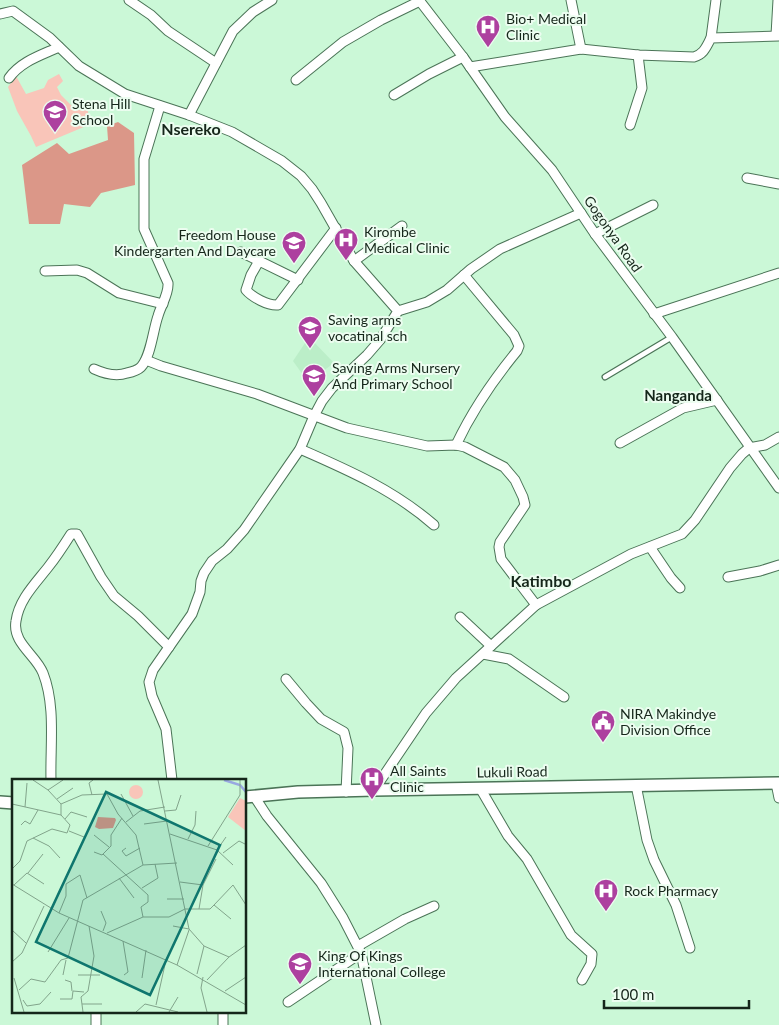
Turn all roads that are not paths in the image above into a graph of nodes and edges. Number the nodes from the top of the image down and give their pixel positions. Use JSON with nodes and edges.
{"nodes":[{"id":1,"x":129,"y":0,"type":"edge"},
{"id":2,"x":272,"y":0,"type":"edge"},
{"id":3,"x":571,"y":0,"type":"edge"},
{"id":4,"x":716,"y":0,"type":"edge"},
{"id":5,"x":778,"y":0,"type":"edge"},
{"id":6,"x":419,"y":1,"type":"edge"},
{"id":7,"x":0,"y":14,"type":"edge"},
{"id":8,"x":778,"y":36,"type":"edge"},
{"id":9,"x":711,"y":38,"type":"junction"},
{"id":10,"x":59,"y":47,"type":"junction"},
{"id":11,"x":581,"y":49,"type":"junction"},
{"id":12,"x":638,"y":55,"type":"junction"},
{"id":13,"x":463,"y":57,"type":"junction"},
{"id":14,"x":216,"y":63,"type":"junction"},
{"id":15,"x":470,"y":67,"type":"junction"},
{"id":16,"x":10,"y":78,"type":"dead end"},
{"id":17,"x":296,"y":80,"type":"dead end"},
{"id":18,"x":394,"y":95,"type":"dead end"},
{"id":19,"x":160,"y":106,"type":"junction"},
{"id":20,"x":189,"y":115,"type":"junction"},
{"id":21,"x":630,"y":125,"type":"dead end"},
{"id":22,"x":747,"y":178,"type":"dead end"},
{"id":23,"x":779,"y":184,"type":"edge"},
{"id":24,"x":653,"y":205,"type":"dead end"},
{"id":25,"x":581,"y":213,"type":"junction"},
{"id":26,"x":402,"y":226,"type":"dead end"},
{"id":27,"x":336,"y":228,"type":"junction"},
{"id":28,"x":595,"y":234,"type":"junction"},
{"id":29,"x":241,"y":252,"type":"dead end"},
{"id":30,"x":259,"y":261,"type":"junction"},
{"id":31,"x":354,"y":261,"type":"junction"},
{"id":32,"x":45,"y":271,"type":"dead end"},
{"id":33,"x":779,"y":273,"type":"edge"},
{"id":34,"x":464,"y":275,"type":"junction"},
{"id":35,"x":298,"y":280,"type":"junction"},
{"id":36,"x":163,"y":304,"type":"junction"},
{"id":37,"x":398,"y":311,"type":"junction"},
{"id":38,"x":654,"y":314,"type":"junction"},
{"id":39,"x":672,"y":337,"type":"junction"},
{"id":40,"x":146,"y":360,"type":"junction"},
{"id":41,"x":94,"y":369,"type":"dead end"},
{"id":42,"x":605,"y":377,"type":"dead end"},
{"id":43,"x":716,"y":400,"type":"junction"},
{"id":44,"x":314,"y":416,"type":"junction"},
{"id":45,"x":779,"y":437,"type":"edge"},
{"id":46,"x":620,"y":443,"type":"dead end"},
{"id":47,"x":456,"y":445,"type":"junction"},
{"id":48,"x":749,"y":448,"type":"junction"},
{"id":49,"x":300,"y":449,"type":"junction"},
{"id":50,"x":779,"y":488,"type":"edge"},
{"id":51,"x":434,"y":525,"type":"dead end"},
{"id":52,"x":650,"y":547,"type":"junction"},
{"id":53,"x":779,"y":565,"type":"edge"},
{"id":54,"x":728,"y":577,"type":"dead end"},
{"id":55,"x":680,"y":588,"type":"dead end"},
{"id":56,"x":536,"y":605,"type":"junction"},
{"id":57,"x":460,"y":617,"type":"dead end"},
{"id":58,"x":491,"y":646,"type":"junction"},
{"id":59,"x":169,"y":647,"type":"junction"},
{"id":60,"x":483,"y":654,"type":"junction"},
{"id":61,"x":286,"y":679,"type":"dead end"},
{"id":62,"x":564,"y":697,"type":"dead end"},
{"id":63,"x":51,"y":779,"type":"edge"},
{"id":64,"x":172,"y":779,"type":"edge"},
{"id":65,"x":777,"y":783,"type":"edge"},
{"id":66,"x":636,"y":785,"type":"junction"},
{"id":67,"x":480,"y":788,"type":"junction"},
{"id":68,"x":374,"y":790,"type":"junction"},
{"id":69,"x":346,"y":792,"type":"junction"},
{"id":70,"x":250,"y":797,"type":"edge"},
{"id":71,"x":779,"y":798,"type":"edge"},
{"id":72,"x":434,"y":906,"type":"dead end"},
{"id":73,"x":690,"y":948,"type":"dead end"},
{"id":74,"x":360,"y":950,"type":"junction"},
{"id":75,"x":582,"y":980,"type":"dead end"},
{"id":76,"x":288,"y":1002,"type":"dead end"},
{"id":77,"x":96,"y":1012,"type":"edge"},
{"id":78,"x":223,"y":1012,"type":"edge"},
{"id":79,"x":96,"y":1025,"type":"edge"},
{"id":80,"x":223,"y":1025,"type":"edge"},
{"id":81,"x":376,"y":1025,"type":"edge"}],
"edges":[{"from":1,"to":14,"type":"street"},
{"from":2,"to":14,"type":"street"},
{"from":3,"to":11,"type":"street"},
{"from":4,"to":9,"type":"street"},
{"from":5,"to":8,"type":"street"},
{"from":6,"to":13,"type":"street","name":"Gogonya Road"},
{"from":6,"to":17,"type":"street"},
{"from":7,"to":10,"type":"street"},
{"from":8,"to":9,"type":"street"},
{"from":9,"to":12,"type":"street"},
{"from":10,"to":16,"type":"street"},
{"from":10,"to":19,"type":"street"},
{"from":11,"to":12,"type":"street"},
{"from":11,"to":15,"type":"street"},
{"from":12,"to":21,"type":"street"},
{"from":13,"to":15,"type":"street","name":"Gogonya Road"},
{"from":13,"to":18,"type":"street"},
{"from":14,"to":20,"type":"street"},
{"from":15,"to":25,"type":"street","name":"Gogonya Road"},
{"from":19,"to":20,"type":"street"},
{"from":19,"to":36,"type":"street"},
{"from":20,"to":27,"type":"street"},
{"from":22,"to":23,"type":"street"},
{"from":24,"to":28,"type":"street"},
{"from":25,"to":28,"type":"street","name":"Gogonya Road"},
{"from":25,"to":34,"type":"street"},
{"from":26,"to":31,"type":"street"},
{"from":27,"to":31,"type":"street"},
{"from":27,"to":35,"type":"street"},
{"from":28,"to":38,"type":"street","name":"Gogonya Road"},
{"from":29,"to":30,"type":"street"},
{"from":30,"to":35,"type":"street"},
{"from":30,"to":35,"type":"street"},
{"from":31,"to":37,"type":"street"},
{"from":32,"to":36,"type":"street"},
{"from":33,"to":38,"type":"street"},
{"from":34,"to":37,"type":"street"},
{"from":34,"to":47,"type":"street"},
{"from":36,"to":40,"type":"street"},
{"from":37,"to":44,"type":"street"},
{"from":38,"to":39,"type":"street","name":"Gogonya Road"},
{"from":39,"to":42,"type":"lane"},
{"from":39,"to":43,"type":"street","name":"Gogonya Road"},
{"from":40,"to":41,"type":"street"},
{"from":40,"to":44,"type":"street"},
{"from":43,"to":46,"type":"street"},
{"from":43,"to":48,"type":"street","name":"Gogonya Road"},
{"from":44,"to":47,"type":"street"},
{"from":44,"to":49,"type":"street"},
{"from":45,"to":48,"type":"street"},
{"from":47,"to":56,"type":"street"},
{"from":48,"to":50,"type":"street","name":"Gogonya Road"},
{"from":48,"to":52,"type":"street"},
{"from":49,"to":51,"type":"street"},
{"from":49,"to":59,"type":"street"},
{"from":52,"to":55,"type":"street"},
{"from":52,"to":56,"type":"street"},
{"from":53,"to":54,"type":"street"},
{"from":56,"to":58,"type":"street"},
{"from":57,"to":58,"type":"street"},
{"from":58,"to":60,"type":"street"},
{"from":59,"to":63,"type":"street"},
{"from":59,"to":64,"type":"street"},
{"from":60,"to":62,"type":"street"},
{"from":60,"to":68,"type":"street"},
{"from":61,"to":69,"type":"street"},
{"from":65,"to":66,"type":"street","name":"Lukuli Road"},
{"from":65,"to":71,"type":"street"},
{"from":66,"to":67,"type":"street","name":"Lukuli Road"},
{"from":66,"to":73,"type":"street"},
{"from":67,"to":68,"type":"street","name":"Lukuli Road"},
{"from":67,"to":75,"type":"street"},
{"from":68,"to":69,"type":"street","name":"Lukuli Road"},
{"from":69,"to":70,"type":"street","name":"Lukuli Road"},
{"from":70,"to":74,"type":"street"},
{"from":72,"to":74,"type":"street"},
{"from":74,"to":76,"type":"street"},
{"from":74,"to":81,"type":"street"},
{"from":77,"to":79,"type":"street"},
{"from":78,"to":80,"type":"street"}]}
